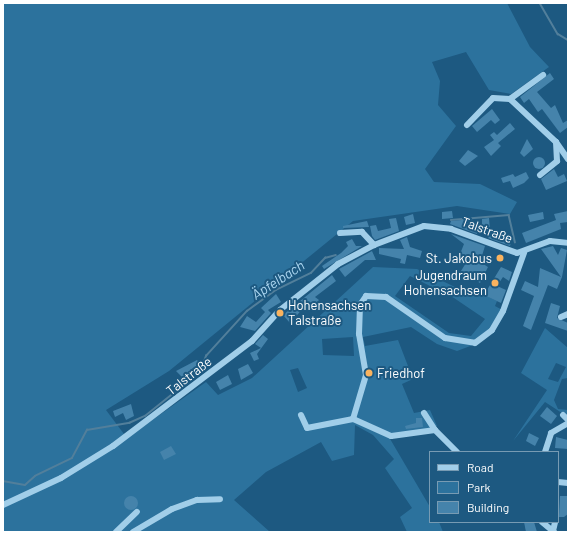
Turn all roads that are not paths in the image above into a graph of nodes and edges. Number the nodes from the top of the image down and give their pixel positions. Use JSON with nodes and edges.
{"nodes":[{"id":1,"x":543,"y":74,"type":"dead end"},
{"id":2,"x":510,"y":99,"type":"junction"},
{"id":3,"x":467,"y":126,"type":"dead end"},
{"id":4,"x":556,"y":142,"type":"junction"},
{"id":5,"x":568,"y":159,"type":"edge"},
{"id":6,"x":540,"y":175,"type":"dead end"},
{"id":7,"x":340,"y":233,"type":"dead end"},
{"id":8,"x":568,"y":243,"type":"edge"},
{"id":9,"x":374,"y":245,"type":"junction"},
{"id":10,"x":524,"y":253,"type":"junction"},
{"id":11,"x":568,"y":314,"type":"edge"},
{"id":12,"x":561,"y":317,"type":"dead end"},
{"id":13,"x":424,"y":413,"type":"dead end"},
{"id":14,"x":301,"y":415,"type":"dead end"},
{"id":15,"x":353,"y":419,"type":"junction"},
{"id":16,"x":566,"y":419,"type":"edge"},
{"id":17,"x":435,"y":430,"type":"junction"},
{"id":18,"x":456,"y":451,"type":"edge"},
{"id":19,"x":545,"y":451,"type":"edge"},
{"id":20,"x":220,"y":499,"type":"dead end"},
{"id":21,"x":3,"y":505,"type":"edge"},
{"id":22,"x":137,"y":512,"type":"dead end"},
{"id":23,"x":543,"y":523,"type":"edge"},
{"id":24,"x":554,"y":531,"type":"edge"},
{"id":25,"x":116,"y":532,"type":"edge"},
{"id":26,"x":133,"y":532,"type":"edge"}],
"edges":[{"from":1,"to":2,"type":"street"},
{"from":2,"to":3,"type":"street"},
{"from":2,"to":4,"type":"street"},
{"from":4,"to":5,"type":"street"},
{"from":4,"to":6,"type":"street"},
{"from":7,"to":9,"type":"street"},
{"from":8,"to":10,"type":"street","name":"Talstraße"},
{"from":9,"to":10,"type":"street","name":"Talstraße"},
{"from":9,"to":21,"type":"street","name":"Talstraße"},
{"from":10,"to":15,"type":"street"},
{"from":11,"to":12,"type":"street"},
{"from":13,"to":17,"type":"street"},
{"from":14,"to":15,"type":"street"},
{"from":15,"to":17,"type":"street"},
{"from":16,"to":19,"type":"street"},
{"from":17,"to":18,"type":"street"},
{"from":20,"to":26,"type":"street"},
{"from":22,"to":25,"type":"street"},
{"from":23,"to":24,"type":"street"}]}
